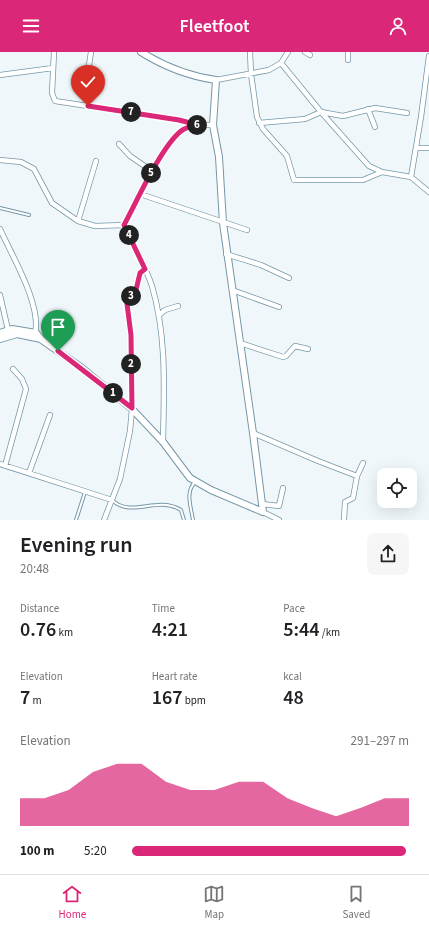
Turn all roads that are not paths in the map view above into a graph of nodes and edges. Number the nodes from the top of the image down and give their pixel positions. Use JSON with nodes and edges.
{"nodes":[{"id":1,"x":54,"y":52,"type":"edge"},
{"id":2,"x":91,"y":52,"type":"edge"},
{"id":3,"x":141,"y":52,"type":"edge"},
{"id":4,"x":250,"y":52,"type":"edge"},
{"id":5,"x":288,"y":52,"type":"edge"},
{"id":6,"x":305,"y":52,"type":"edge"},
{"id":7,"x":348,"y":52,"type":"edge"},
{"id":8,"x":310,"y":55,"type":"dead end"},
{"id":9,"x":429,"y":56,"type":"edge"},
{"id":10,"x":348,"y":60,"type":"dead end"},
{"id":11,"x":281,"y":63,"type":"junction"},
{"id":12,"x":53,"y":68,"type":"junction"},
{"id":13,"x":251,"y":74,"type":"junction"},
{"id":14,"x":0,"y":75,"type":"edge"},
{"id":15,"x":216,"y":80,"type":"junction"},
{"id":16,"x":88,"y":92,"type":"dead end"},
{"id":17,"x":368,"y":109,"type":"junction"},
{"id":18,"x":321,"y":112,"type":"junction"},
{"id":19,"x":407,"y":113,"type":"dead end"},
{"id":20,"x":259,"y":123,"type":"junction"},
{"id":21,"x":198,"y":125,"type":"junction"},
{"id":22,"x":213,"y":125,"type":"junction"},
{"id":23,"x":375,"y":127,"type":"dead end"},
{"id":24,"x":119,"y":144,"type":"dead end"},
{"id":25,"x":416,"y":148,"type":"junction"},
{"id":26,"x":429,"y":148,"type":"edge"},
{"id":27,"x":0,"y":160,"type":"edge"},
{"id":28,"x":96,"y":161,"type":"dead end"},
{"id":29,"x":152,"y":171,"type":"junction"},
{"id":30,"x":382,"y":172,"type":"junction"},
{"id":31,"x":411,"y":177,"type":"junction"},
{"id":32,"x":429,"y":192,"type":"edge"},
{"id":33,"x":140,"y":194,"type":"junction"},
{"id":34,"x":0,"y":208,"type":"edge"},
{"id":35,"x":29,"y":215,"type":"dead end"},
{"id":36,"x":78,"y":221,"type":"junction"},
{"id":37,"x":223,"y":223,"type":"junction"},
{"id":38,"x":124,"y":225,"type":"junction"},
{"id":39,"x":0,"y":229,"type":"edge"},
{"id":40,"x":247,"y":230,"type":"dead end"},
{"id":41,"x":226,"y":254,"type":"junction"},
{"id":42,"x":145,"y":269,"type":"junction"},
{"id":43,"x":289,"y":278,"type":"dead end"},
{"id":44,"x":232,"y":290,"type":"junction"},
{"id":45,"x":0,"y":295,"type":"edge"},
{"id":46,"x":178,"y":306,"type":"dead end"},
{"id":47,"x":279,"y":307,"type":"dead end"},
{"id":48,"x":159,"y":315,"type":"junction"},
{"id":49,"x":8,"y":330,"type":"junction"},
{"id":50,"x":0,"y":333,"type":"edge"},
{"id":51,"x":35,"y":335,"type":"junction"},
{"id":52,"x":0,"y":339,"type":"edge"},
{"id":53,"x":240,"y":343,"type":"junction"},
{"id":54,"x":308,"y":349,"type":"dead end"},
{"id":55,"x":13,"y":370,"type":"dead end"},
{"id":56,"x":132,"y":408,"type":"junction"},
{"id":57,"x":50,"y":415,"type":"dead end"},
{"id":58,"x":253,"y":433,"type":"junction"},
{"id":59,"x":163,"y":442,"type":"junction"},
{"id":60,"x":363,"y":463,"type":"dead end"},
{"id":61,"x":0,"y":464,"type":"edge"},
{"id":62,"x":5,"y":466,"type":"junction"},
{"id":63,"x":30,"y":473,"type":"junction"},
{"id":64,"x":357,"y":476,"type":"junction"},
{"id":65,"x":195,"y":482,"type":"junction"},
{"id":66,"x":283,"y":488,"type":"dead end"},
{"id":67,"x":85,"y":491,"type":"junction"},
{"id":68,"x":112,"y":500,"type":"junction"},
{"id":69,"x":262,"y":504,"type":"junction"},
{"id":70,"x":263,"y":512,"type":"junction"},
{"id":71,"x":76,"y":520,"type":"edge"},
{"id":72,"x":104,"y":520,"type":"edge"},
{"id":73,"x":184,"y":520,"type":"edge"},
{"id":74,"x":193,"y":520,"type":"edge"},
{"id":75,"x":279,"y":520,"type":"edge"},
{"id":76,"x":344,"y":520,"type":"edge"}],
"edges":[{"from":1,"to":12,"type":"street"},
{"from":2,"to":16,"type":"street"},
{"from":3,"to":15,"type":"street"},
{"from":4,"to":13,"type":"street"},
{"from":5,"to":11,"type":"street"},
{"from":6,"to":8,"type":"street"},
{"from":7,"to":10,"type":"street"},
{"from":9,"to":25,"type":"street"},
{"from":11,"to":13,"type":"street"},
{"from":11,"to":18,"type":"street"},
{"from":12,"to":14,"type":"street"},
{"from":12,"to":21,"type":"street"},
{"from":13,"to":15,"type":"street"},
{"from":13,"to":20,"type":"street"},
{"from":15,"to":22,"type":"street"},
{"from":17,"to":18,"type":"street"},
{"from":17,"to":19,"type":"street"},
{"from":17,"to":23,"type":"street"},
{"from":18,"to":20,"type":"street"},
{"from":18,"to":30,"type":"street"},
{"from":20,"to":30,"type":"street"},
{"from":21,"to":22,"type":"street"},
{"from":21,"to":29,"type":"street"},
{"from":22,"to":37,"type":"street"},
{"from":24,"to":29,"type":"street"},
{"from":25,"to":26,"type":"street"},
{"from":25,"to":31,"type":"street"},
{"from":27,"to":36,"type":"street"},
{"from":28,"to":36,"type":"street"},
{"from":29,"to":33,"type":"street"},
{"from":30,"to":31,"type":"street"},
{"from":31,"to":32,"type":"street"},
{"from":33,"to":37,"type":"street"},
{"from":33,"to":38,"type":"street"},
{"from":34,"to":35,"type":"lane"},
{"from":36,"to":38,"type":"street"},
{"from":37,"to":40,"type":"street"},
{"from":37,"to":41,"type":"street"},
{"from":38,"to":42,"type":"street"},
{"from":39,"to":51,"type":"street"},
{"from":41,"to":43,"type":"street"},
{"from":41,"to":44,"type":"street"},
{"from":42,"to":48,"type":"street"},
{"from":42,"to":56,"type":"street"},
{"from":44,"to":47,"type":"street"},
{"from":44,"to":53,"type":"street"},
{"from":45,"to":49,"type":"street"},
{"from":46,"to":48,"type":"street"},
{"from":48,"to":59,"type":"street"},
{"from":49,"to":50,"type":"street"},
{"from":49,"to":51,"type":"street"},
{"from":51,"to":52,"type":"street"},
{"from":51,"to":56,"type":"street"},
{"from":53,"to":54,"type":"street"},
{"from":53,"to":58,"type":"street"},
{"from":55,"to":62,"type":"street"},
{"from":56,"to":59,"type":"street"},
{"from":56,"to":68,"type":"street"},
{"from":57,"to":63,"type":"street"},
{"from":58,"to":64,"type":"street"},
{"from":58,"to":69,"type":"street"},
{"from":59,"to":65,"type":"street"},
{"from":60,"to":64,"type":"street"},
{"from":61,"to":62,"type":"street"},
{"from":62,"to":63,"type":"street"},
{"from":63,"to":67,"type":"street"},
{"from":64,"to":76,"type":"street"},
{"from":65,"to":70,"type":"street"},
{"from":65,"to":74,"type":"lane"},
{"from":66,"to":69,"type":"street"},
{"from":67,"to":68,"type":"street"},
{"from":67,"to":71,"type":"lane"},
{"from":68,"to":72,"type":"street"},
{"from":68,"to":73,"type":"lane"},
{"from":69,"to":70,"type":"street"},
{"from":70,"to":75,"type":"street"}]}
